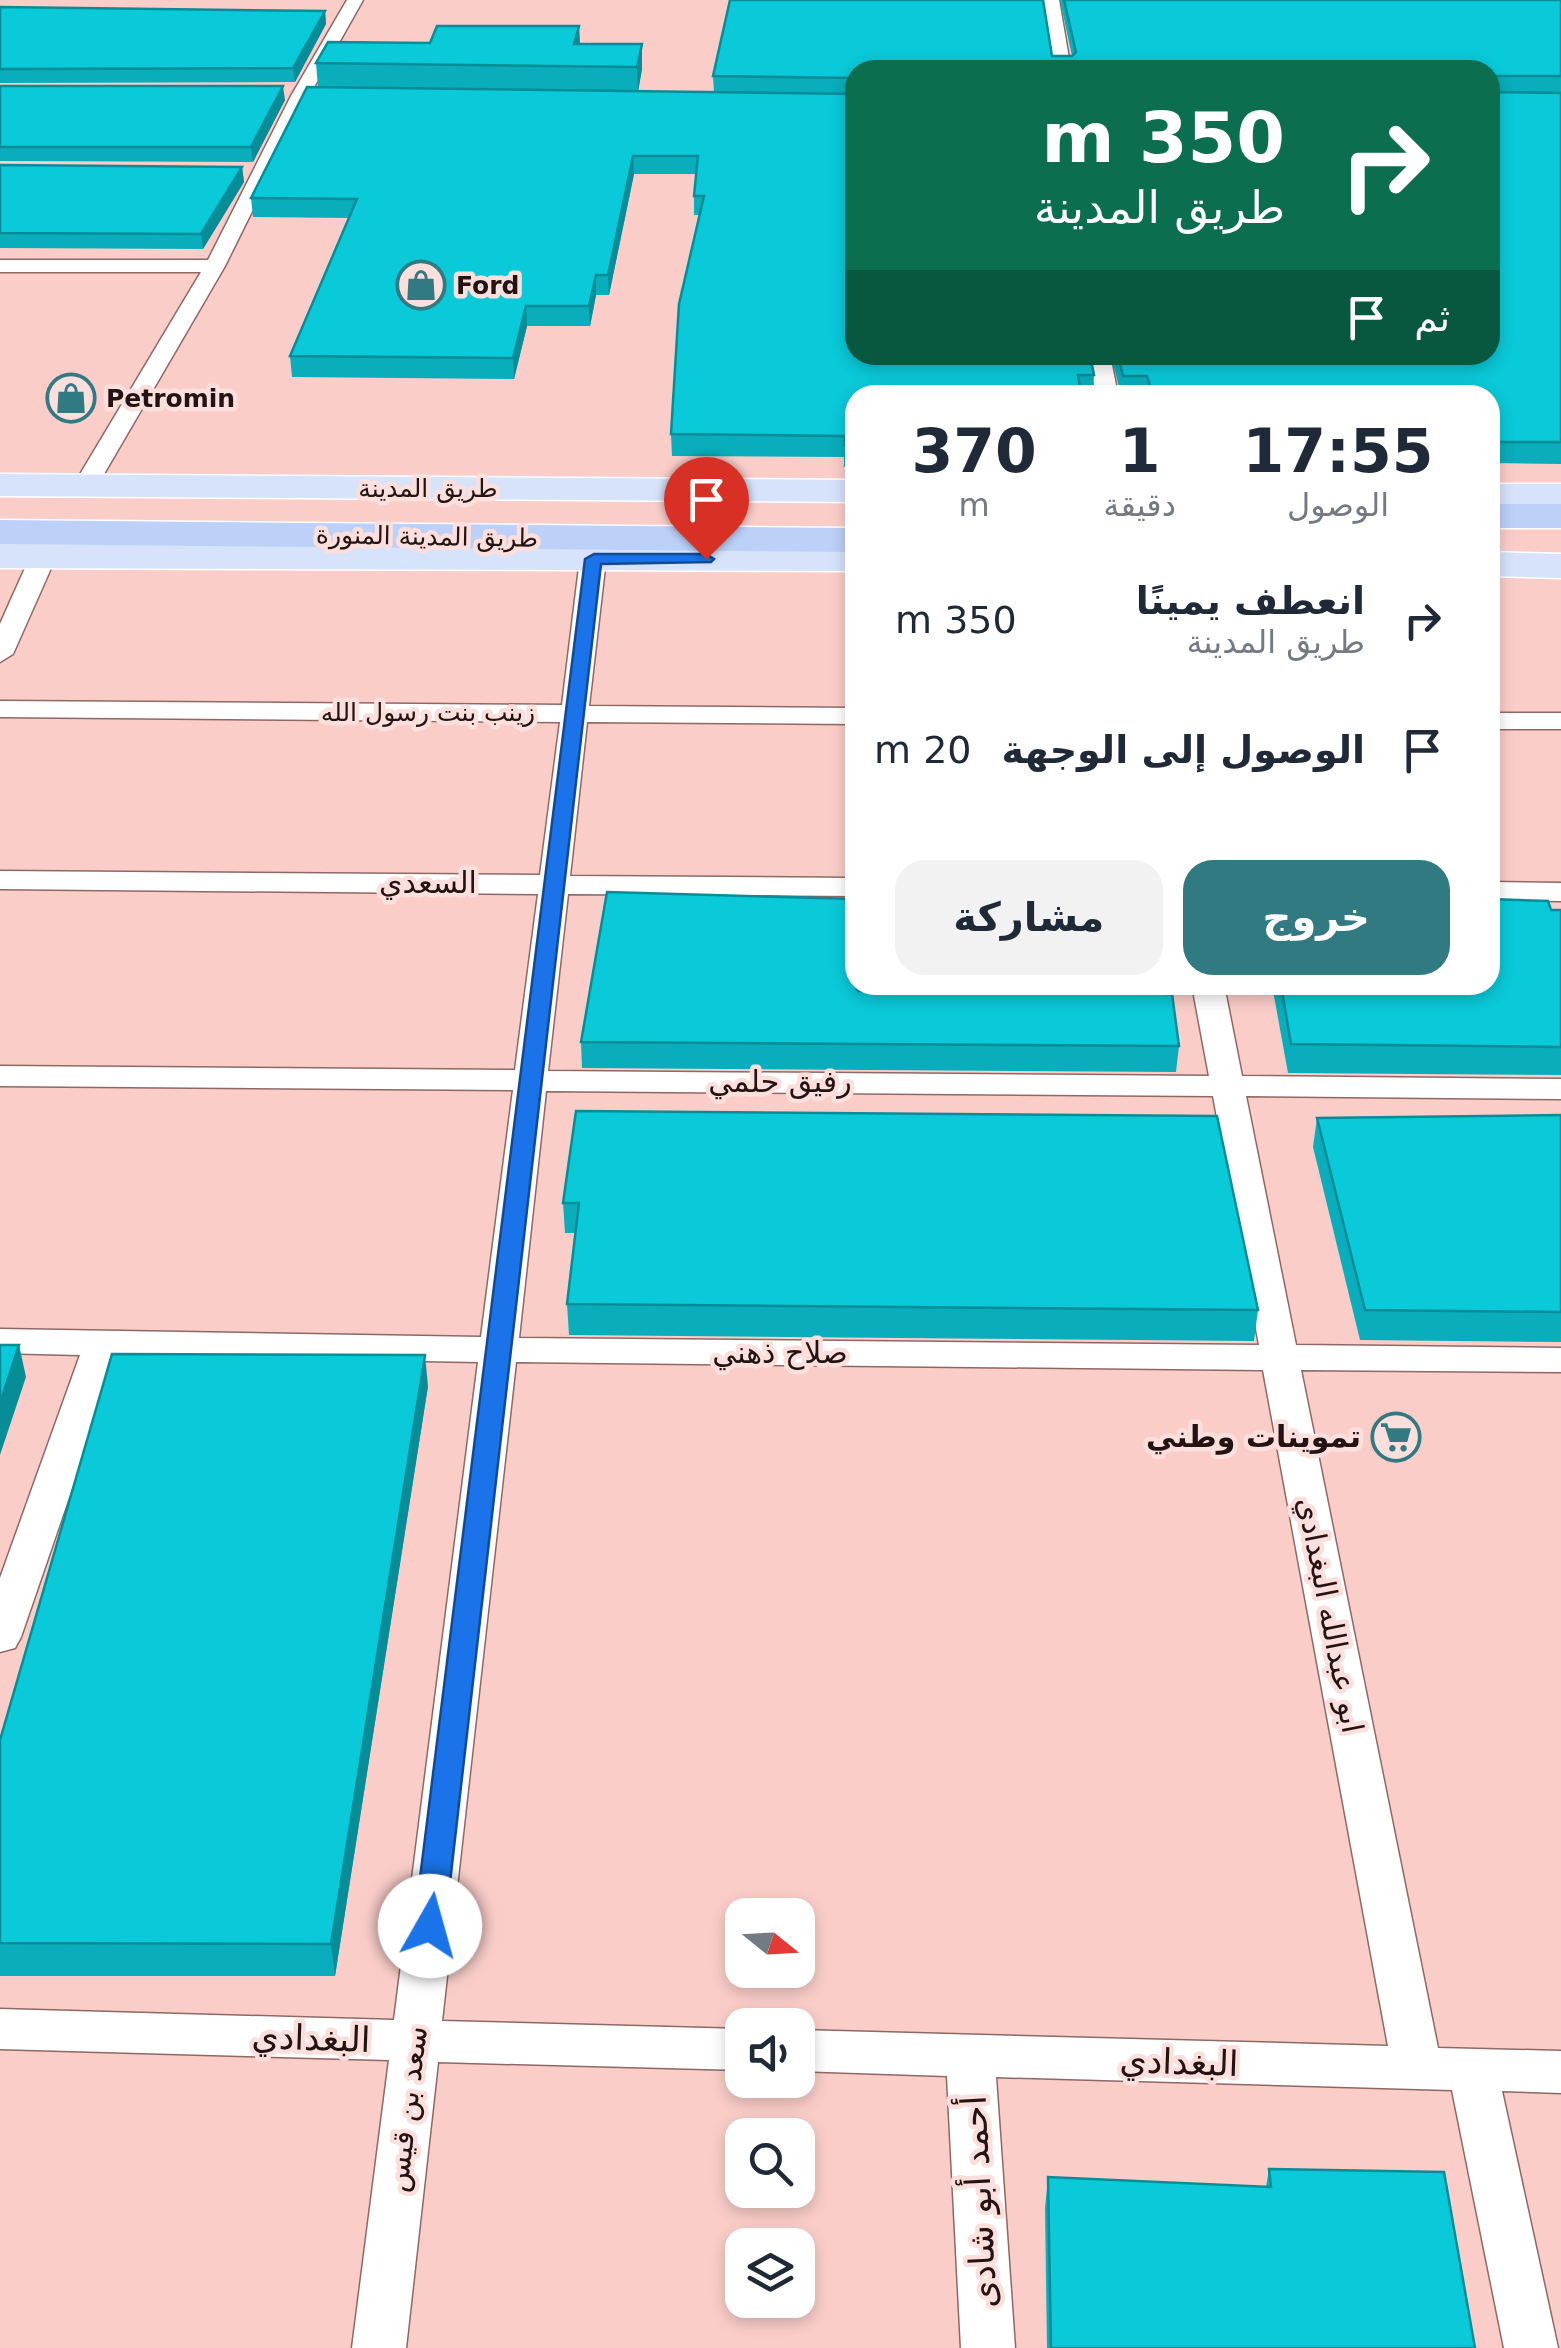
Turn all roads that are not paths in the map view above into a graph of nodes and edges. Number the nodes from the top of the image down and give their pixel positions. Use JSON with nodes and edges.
{"nodes":[{"id":1,"x":355,"y":0,"type":"edge"},
{"id":2,"x":1051,"y":0,"type":"edge"},
{"id":3,"x":1060,"y":60,"type":"edge"},
{"id":4,"x":0,"y":266,"type":"edge"},
{"id":5,"x":215,"y":266,"type":"junction"},
{"id":6,"x":0,"y":485,"type":"edge"},
{"id":7,"x":85,"y":486,"type":"junction"},
{"id":8,"x":314,"y":487,"type":"junction"},
{"id":9,"x":845,"y":490,"type":"edge"},
{"id":10,"x":1500,"y":494,"type":"edge"},
{"id":11,"x":1561,"y":495,"type":"edge"},
{"id":12,"x":0,"y":503,"type":"edge"},
{"id":13,"x":845,"y":507,"type":"edge"},
{"id":14,"x":845,"y":507,"type":"edge"},
{"id":15,"x":1500,"y":516,"type":"edge"},
{"id":16,"x":1561,"y":516,"type":"edge"},
{"id":17,"x":0,"y":532,"type":"edge"},
{"id":18,"x":452,"y":536,"type":"junction"},
{"id":19,"x":845,"y":540,"type":"edge"},
{"id":20,"x":1500,"y":546,"type":"edge"},
{"id":21,"x":1561,"y":546,"type":"edge"},
{"id":22,"x":0,"y":555,"type":"edge"},
{"id":23,"x":44,"y":557,"type":"junction"},
{"id":24,"x":594,"y":559,"type":"junction"},
{"id":25,"x":845,"y":560,"type":"edge"},
{"id":26,"x":1500,"y":564,"type":"edge"},
{"id":27,"x":1561,"y":566,"type":"edge"},
{"id":28,"x":0,"y":654,"type":"edge"},
{"id":29,"x":0,"y":709,"type":"edge"},
{"id":30,"x":575,"y":713,"type":"junction"},
{"id":31,"x":845,"y":716,"type":"edge"},
{"id":32,"x":1500,"y":721,"type":"edge"},
{"id":33,"x":1561,"y":721,"type":"edge"},
{"id":34,"x":0,"y":880,"type":"edge"},
{"id":35,"x":554,"y":884,"type":"junction"},
{"id":36,"x":845,"y":887,"type":"edge"},
{"id":37,"x":1500,"y":892,"type":"edge"},
{"id":38,"x":1561,"y":892,"type":"edge"},
{"id":39,"x":1210,"y":995,"type":"edge"},
{"id":40,"x":0,"y":1076,"type":"edge"},
{"id":41,"x":531,"y":1080,"type":"junction"},
{"id":42,"x":1228,"y":1086,"type":"junction"},
{"id":43,"x":1561,"y":1088,"type":"edge"},
{"id":44,"x":0,"y":1341,"type":"edge"},
{"id":45,"x":103,"y":1343,"type":"junction"},
{"id":46,"x":498,"y":1350,"type":"junction"},
{"id":47,"x":1280,"y":1357,"type":"junction"},
{"id":48,"x":1561,"y":1360,"type":"edge"},
{"id":49,"x":0,"y":1637,"type":"edge"},
{"id":50,"x":0,"y":2029,"type":"edge"},
{"id":51,"x":416,"y":2040,"type":"junction"},
{"id":52,"x":725,"y":2049,"type":"edge"},
{"id":53,"x":815,"y":2051,"type":"edge"},
{"id":54,"x":970,"y":2056,"type":"junction"},
{"id":55,"x":1417,"y":2068,"type":"junction"},
{"id":56,"x":1473,"y":2070,"type":"junction"},
{"id":57,"x":1561,"y":2072,"type":"edge"},
{"id":58,"x":379,"y":2348,"type":"edge"},
{"id":59,"x":988,"y":2348,"type":"edge"},
{"id":60,"x":1530,"y":2348,"type":"edge"}],
"edges":[{"from":1,"to":5,"type":"street"},
{"from":2,"to":3,"type":"street"},
{"from":4,"to":5,"type":"street"},
{"from":5,"to":7,"type":"street"},
{"from":6,"to":7,"type":"main road","name":"طريق المدينة"},
{"from":7,"to":8,"type":"main road","name":"طريق المدينة"},
{"from":8,"to":9,"type":"main road","name":"طريق المدينة"},
{"from":8,"to":13,"type":"main road"},
{"from":10,"to":11,"type":"main road"},
{"from":12,"to":14,"type":"highway","name":"طريق المدينة المنورة"},
{"from":15,"to":16,"type":"highway"},
{"from":17,"to":18,"type":"highway","name":"طريق المدينة المنورة"},
{"from":18,"to":19,"type":"highway","name":"طريق المدينة المنورة"},
{"from":18,"to":22,"type":"main road"},
{"from":20,"to":21,"type":"highway"},
{"from":22,"to":23,"type":"main road"},
{"from":23,"to":24,"type":"main road"},
{"from":23,"to":28,"type":"street"},
{"from":24,"to":25,"type":"main road"},
{"from":24,"to":30,"type":"street","name":"سعد بن قيس"},
{"from":26,"to":27,"type":"main road"},
{"from":29,"to":30,"type":"street","name":"زينب بنت رسول الله"},
{"from":30,"to":31,"type":"street","name":"زينب بنت رسول الله"},
{"from":30,"to":35,"type":"street","name":"سعد بن قيس"},
{"from":32,"to":33,"type":"street"},
{"from":34,"to":35,"type":"street","name":"السعدي"},
{"from":35,"to":36,"type":"street","name":"السعدي"},
{"from":35,"to":41,"type":"street","name":"سعد بن قيس"},
{"from":37,"to":38,"type":"street"},
{"from":39,"to":42,"type":"street","name":"ابو عبدالله البغدادي"},
{"from":40,"to":41,"type":"street","name":"رفيق حلمي"},
{"from":41,"to":42,"type":"street","name":"رفيق حلمي"},
{"from":41,"to":46,"type":"street","name":"سعد بن قيس"},
{"from":42,"to":43,"type":"street","name":"رفيق حلمي"},
{"from":42,"to":47,"type":"street","name":"ابو عبدالله البغدادي"},
{"from":44,"to":45,"type":"street","name":"صلاح ذهني"},
{"from":45,"to":46,"type":"street","name":"صلاح ذهني"},
{"from":45,"to":49,"type":"street"},
{"from":46,"to":47,"type":"street","name":"صلاح ذهني"},
{"from":46,"to":51,"type":"street","name":"سعد بن قيس"},
{"from":47,"to":48,"type":"street","name":"صلاح ذهني"},
{"from":47,"to":55,"type":"street","name":"ابو عبدالله البغدادي"},
{"from":50,"to":51,"type":"street","name":"البغدادي"},
{"from":51,"to":52,"type":"street","name":"البغدادي"},
{"from":51,"to":58,"type":"street","name":"سعد بن قيس"},
{"from":53,"to":54,"type":"street","name":"البغدادي"},
{"from":54,"to":55,"type":"street","name":"البغدادي"},
{"from":54,"to":59,"type":"street","name":"أحمد أبو شادى"},
{"from":55,"to":56,"type":"street","name":"البغدادي"},
{"from":56,"to":57,"type":"street","name":"البغدادي"},
{"from":56,"to":60,"type":"street"}]}
